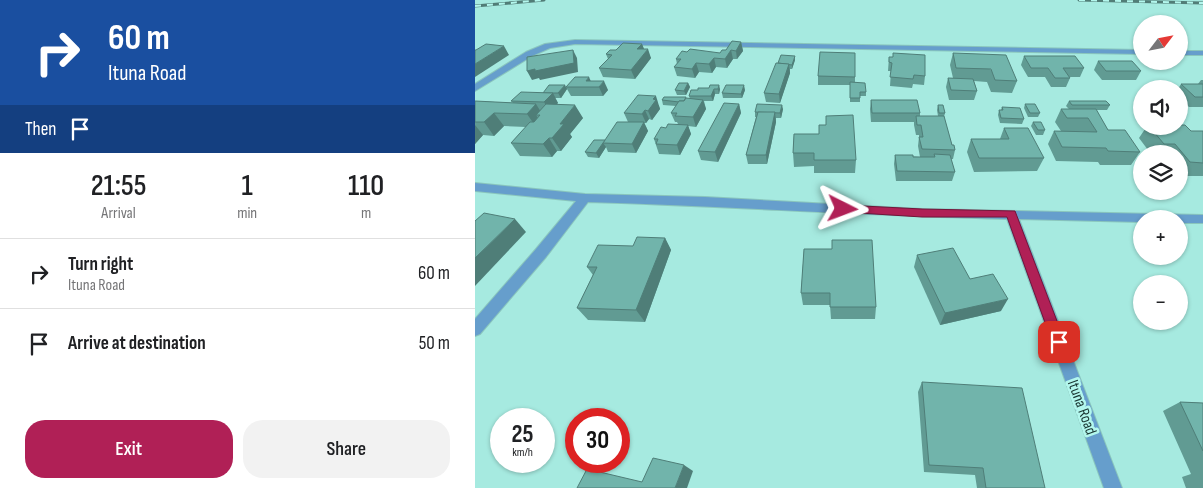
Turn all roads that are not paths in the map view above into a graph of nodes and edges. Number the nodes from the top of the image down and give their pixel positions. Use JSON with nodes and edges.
{"nodes":[{"id":1,"x":1133,"y":52,"type":"edge"},
{"id":2,"x":1188,"y":53,"type":"edge"},
{"id":3,"x":1203,"y":53,"type":"edge"},
{"id":4,"x":475,"y":88,"type":"edge"},
{"id":5,"x":475,"y":187,"type":"edge"},
{"id":6,"x":585,"y":198,"type":"junction"},
{"id":7,"x":1011,"y":214,"type":"junction"},
{"id":8,"x":1203,"y":219,"type":"edge"},
{"id":9,"x":475,"y":329,"type":"edge"},
{"id":10,"x":1113,"y":488,"type":"edge"}],
"edges":[{"from":1,"to":4,"type":"street"},
{"from":2,"to":3,"type":"street"},
{"from":5,"to":6,"type":"street"},
{"from":6,"to":7,"type":"street"},
{"from":6,"to":9,"type":"street"},
{"from":7,"to":8,"type":"street"},
{"from":7,"to":10,"type":"street","name":"Ituna Road"}]}
